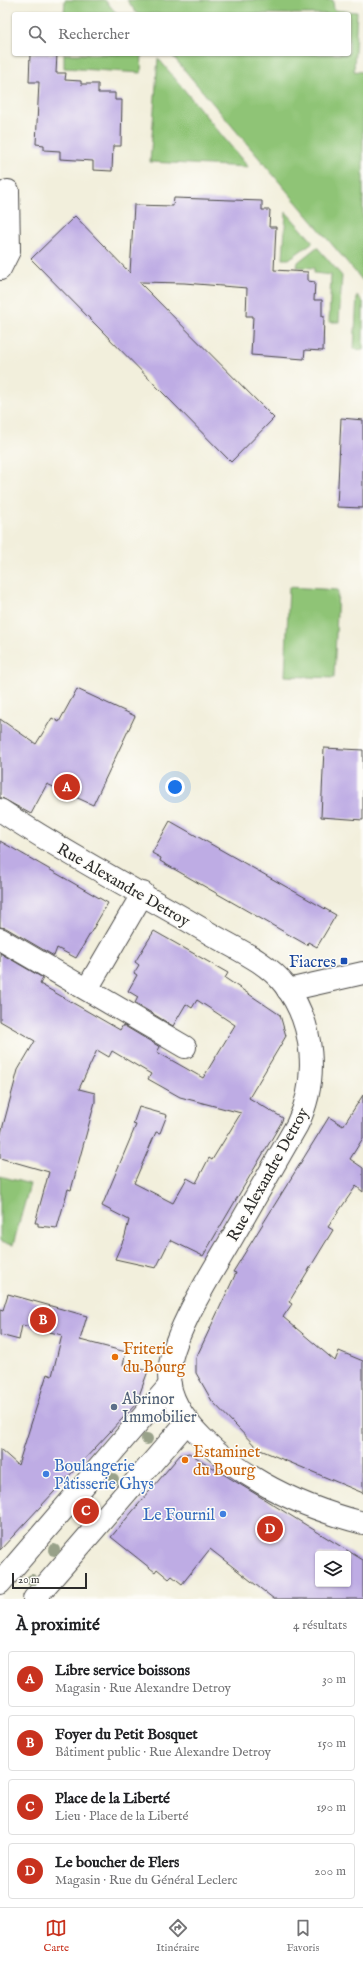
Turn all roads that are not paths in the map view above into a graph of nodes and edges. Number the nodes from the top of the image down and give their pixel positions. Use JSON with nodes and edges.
{"nodes":[{"id":1,"x":8,"y":191,"type":"dead end"},
{"id":2,"x":0,"y":269,"type":"edge"},
{"id":3,"x":0,"y":810,"type":"edge"},
{"id":4,"x":142,"y":893,"type":"junction"},
{"id":5,"x":0,"y":940,"type":"edge"},
{"id":6,"x":363,"y":973,"type":"edge"},
{"id":7,"x":87,"y":989,"type":"junction"},
{"id":8,"x":288,"y":990,"type":"junction"},
{"id":9,"x":185,"y":1046,"type":"dead end"},
{"id":10,"x":170,"y":1386,"type":"junction"},
{"id":11,"x":188,"y":1422,"type":"junction"},
{"id":12,"x":363,"y":1523,"type":"edge"},
{"id":13,"x":0,"y":1583,"type":"edge"},
{"id":14,"x":34,"y":1599,"type":"edge"}],
"edges":[{"from":1,"to":2,"type":"street"},
{"from":3,"to":4,"type":"street","name":"Rue Alexandre Detroy"},
{"from":4,"to":7,"type":"street"},
{"from":4,"to":8,"type":"street","name":"Rue Alexandre Detroy"},
{"from":5,"to":7,"type":"street"},
{"from":6,"to":8,"type":"street"},
{"from":7,"to":9,"type":"street"},
{"from":8,"to":10,"type":"street","name":"Rue Alexandre Detroy"},
{"from":10,"to":11,"type":"street","name":"Rue Alexandre Detroy"},
{"from":10,"to":13,"type":"street"},
{"from":11,"to":12,"type":"street","name":"Rue Alexandre Detroy"},
{"from":11,"to":14,"type":"street"}]}
